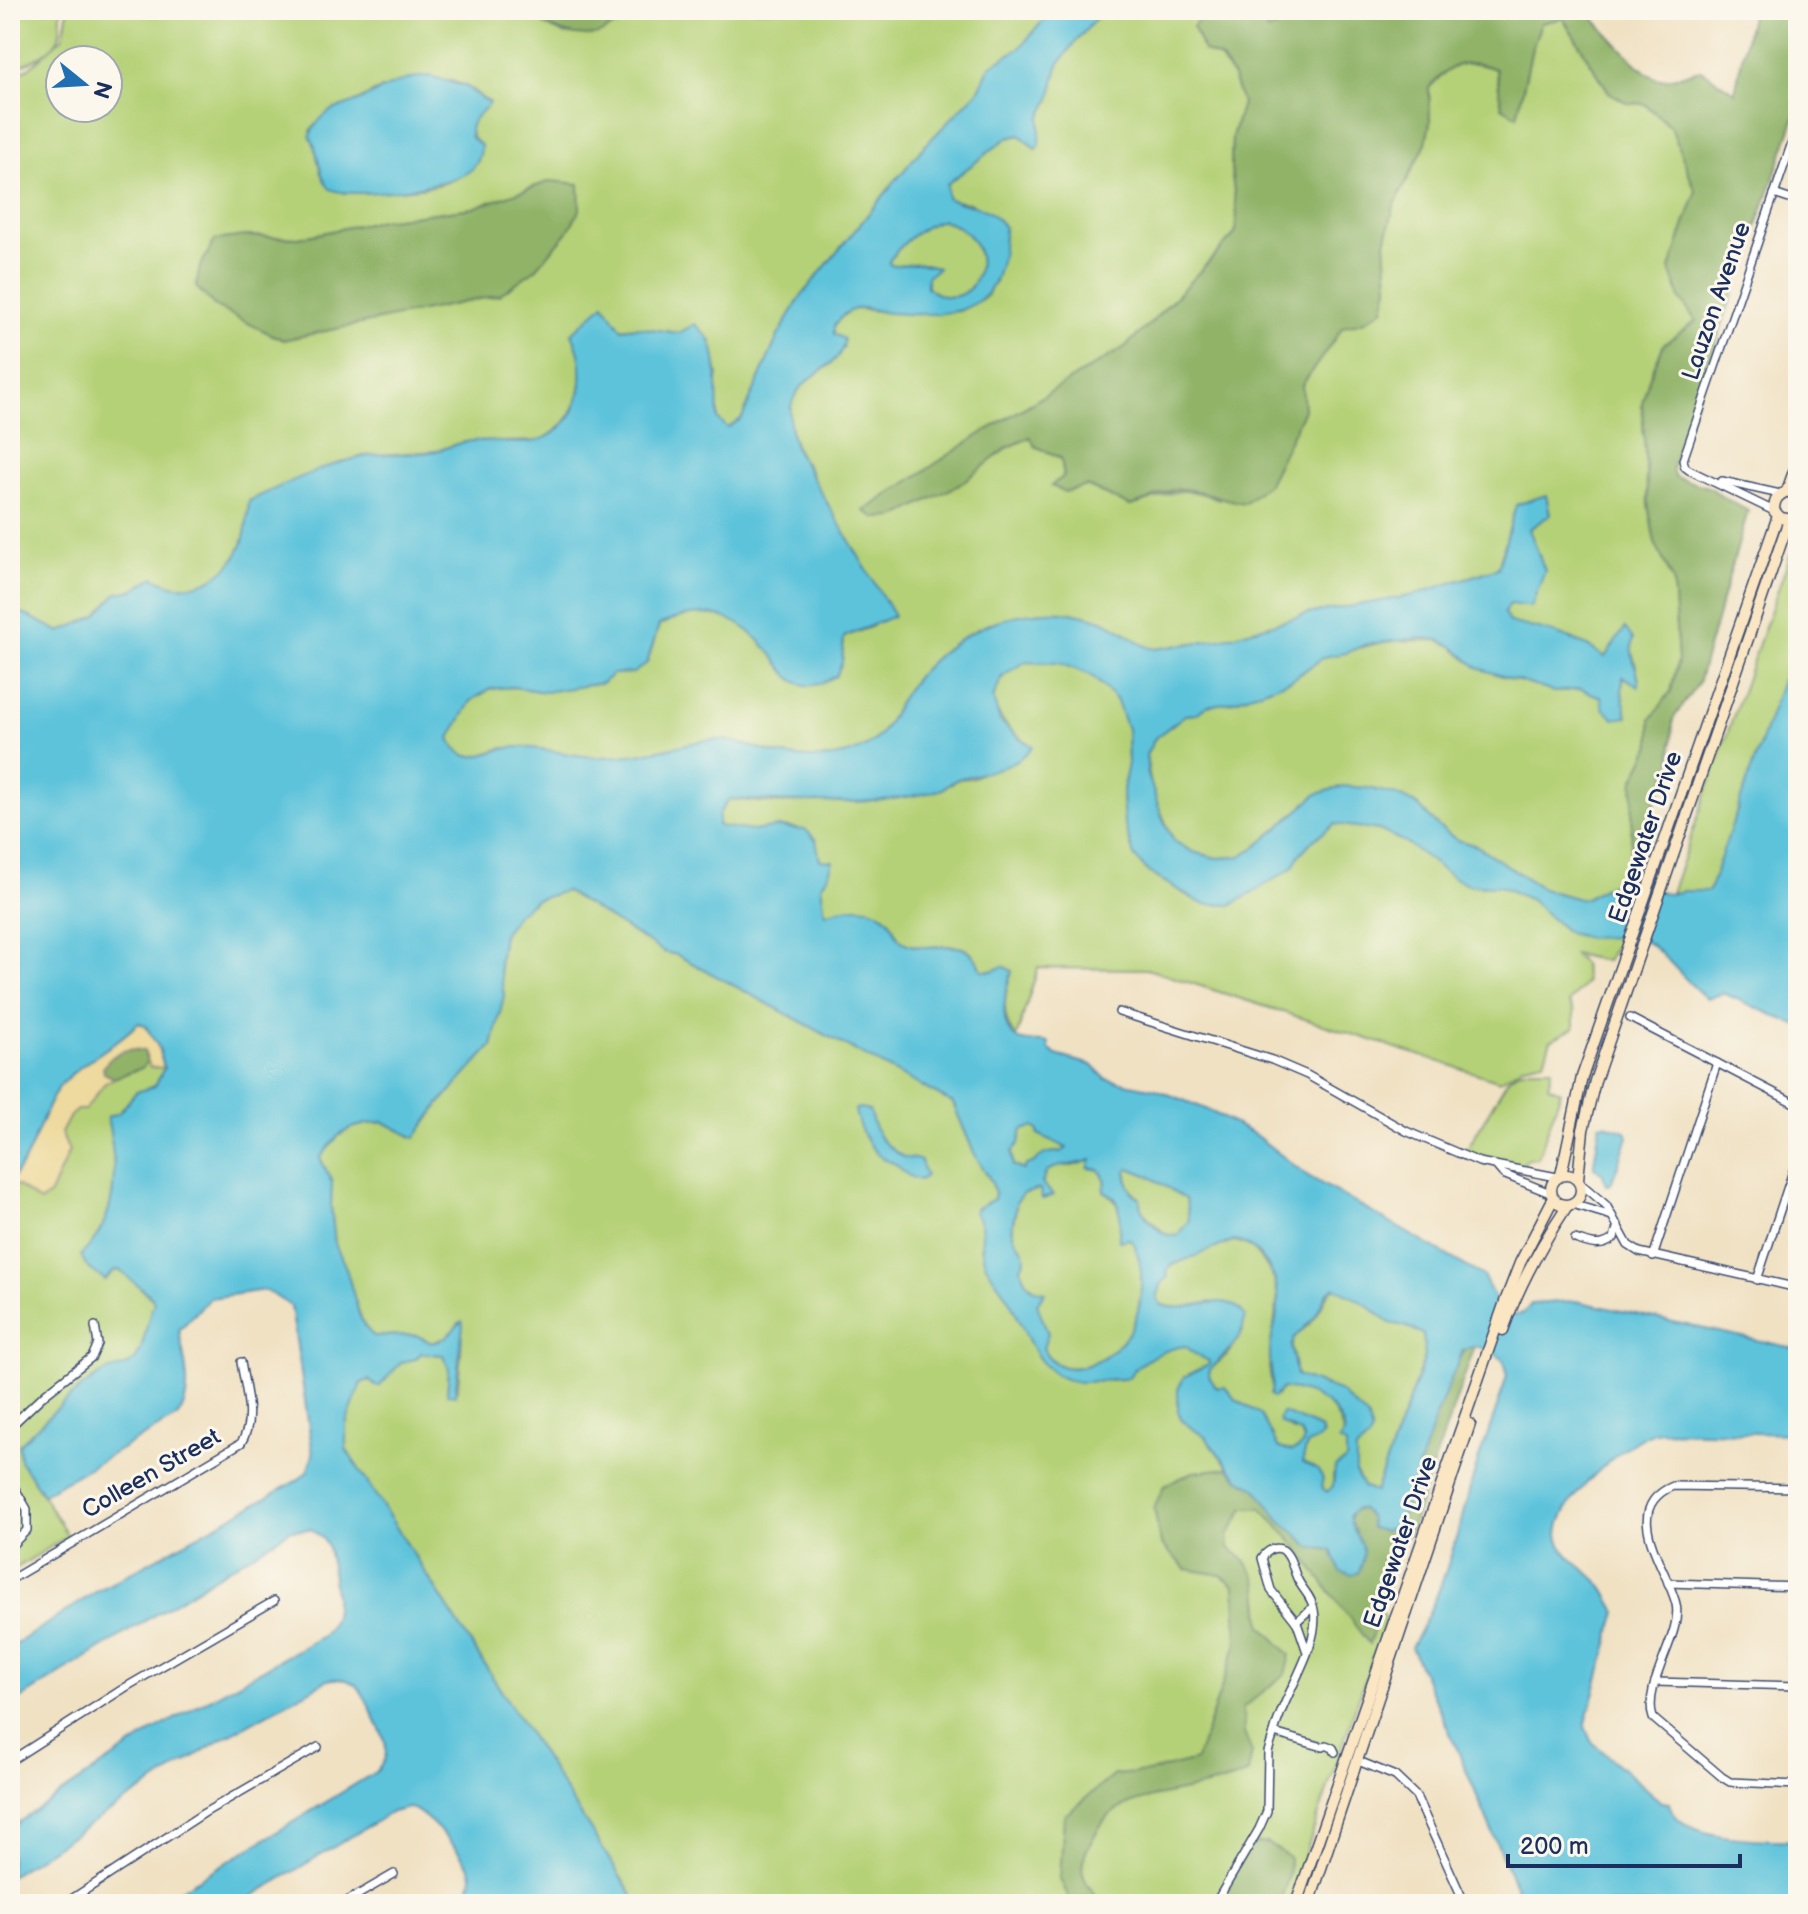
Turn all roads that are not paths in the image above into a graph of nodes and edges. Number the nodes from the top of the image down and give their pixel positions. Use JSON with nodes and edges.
{"nodes":[{"id":1,"x":1798,"y":125,"type":"edge"},
{"id":2,"x":1774,"y":194,"type":"junction"},
{"id":3,"x":1798,"y":202,"type":"edge"},
{"id":4,"x":1798,"y":460,"type":"edge"},
{"id":5,"x":1709,"y":477,"type":"junction"},
{"id":6,"x":1788,"y":494,"type":"edge"},
{"id":7,"x":1788,"y":517,"type":"edge"},
{"id":8,"x":1705,"y":725,"type":"junction"},
{"id":9,"x":1687,"y":809,"type":"junction"},
{"id":10,"x":1656,"y":884,"type":"junction"},
{"id":11,"x":1635,"y":945,"type":"junction"},
{"id":12,"x":1119,"y":1012,"type":"dead end"},
{"id":13,"x":1630,"y":1018,"type":"dead end"},
{"id":14,"x":1717,"y":1063,"type":"junction"},
{"id":15,"x":1798,"y":1105,"type":"edge"},
{"id":16,"x":1798,"y":1156,"type":"edge"},
{"id":17,"x":1497,"y":1167,"type":"junction"},
{"id":18,"x":1559,"y":1176,"type":"junction"},
{"id":19,"x":1579,"y":1181,"type":"junction"},
{"id":20,"x":1552,"y":1196,"type":"junction"},
{"id":21,"x":1569,"y":1205,"type":"junction"},
{"id":22,"x":1612,"y":1216,"type":"junction"},
{"id":23,"x":1618,"y":1225,"type":"junction"},
{"id":24,"x":1575,"y":1239,"type":"dead end"},
{"id":25,"x":1653,"y":1257,"type":"junction"},
{"id":26,"x":1757,"y":1280,"type":"junction"},
{"id":27,"x":1798,"y":1288,"type":"edge"},
{"id":28,"x":1510,"y":1299,"type":"junction"},
{"id":29,"x":95,"y":1326,"type":"dead end"},
{"id":30,"x":241,"y":1362,"type":"dead end"},
{"id":31,"x":10,"y":1427,"type":"edge"},
{"id":32,"x":10,"y":1480,"type":"edge"},
{"id":33,"x":1798,"y":1488,"type":"edge"},
{"id":34,"x":10,"y":1547,"type":"edge"},
{"id":35,"x":10,"y":1580,"type":"edge"},
{"id":36,"x":1668,"y":1583,"type":"junction"},
{"id":37,"x":1798,"y":1587,"type":"edge"},
{"id":38,"x":274,"y":1601,"type":"dead end"},
{"id":39,"x":1313,"y":1607,"type":"junction"},
{"id":40,"x":1296,"y":1622,"type":"junction"},
{"id":41,"x":1307,"y":1652,"type":"junction"},
{"id":42,"x":1655,"y":1682,"type":"junction"},
{"id":43,"x":1798,"y":1686,"type":"edge"},
{"id":44,"x":1274,"y":1733,"type":"junction"},
{"id":45,"x":318,"y":1747,"type":"dead end"},
{"id":46,"x":1353,"y":1759,"type":"junction"},
{"id":47,"x":10,"y":1761,"type":"edge"},
{"id":48,"x":1798,"y":1785,"type":"edge"},
{"id":49,"x":394,"y":1874,"type":"dead end"},
{"id":50,"x":64,"y":1904,"type":"edge"},
{"id":51,"x":342,"y":1904,"type":"edge"},
{"id":52,"x":1215,"y":1904,"type":"edge"},
{"id":53,"x":1296,"y":1904,"type":"edge"},
{"id":54,"x":1309,"y":1904,"type":"edge"},
{"id":55,"x":1465,"y":1904,"type":"edge"}],
"edges":[{"from":1,"to":2,"type":"street","name":"Lauzon Avenue"},
{"from":2,"to":3,"type":"street"},
{"from":2,"to":5,"type":"street","name":"Lauzon Avenue"},
{"from":4,"to":6,"type":"street"},
{"from":5,"to":6,"type":"street"},
{"from":5,"to":7,"type":"street","name":"Lauzon Avenue"},
{"from":6,"to":7,"type":"street"},
{"from":7,"to":8,"type":"street","name":"Edgewater Drive"},
{"from":7,"to":9,"type":"street","name":"Edgewater Drive"},
{"from":8,"to":9,"type":"street"},
{"from":8,"to":10,"type":"street","name":"Edgewater Drive"},
{"from":9,"to":10,"type":"street","name":"Edgewater Drive"},
{"from":10,"to":11,"type":"street","name":"Edgewater Drive"},
{"from":11,"to":18,"type":"street","name":"Edgewater Drive"},
{"from":11,"to":19,"type":"street","name":"Edgewater Drive"},
{"from":12,"to":17,"type":"street"},
{"from":13,"to":14,"type":"street"},
{"from":14,"to":15,"type":"street"},
{"from":14,"to":25,"type":"street"},
{"from":16,"to":26,"type":"street"},
{"from":17,"to":18,"type":"street"},
{"from":17,"to":20,"type":"street"},
{"from":18,"to":19,"type":"street"},
{"from":18,"to":20,"type":"street"},
{"from":19,"to":21,"type":"street"},
{"from":19,"to":22,"type":"street"},
{"from":20,"to":21,"type":"street"},
{"from":20,"to":28,"type":"street","name":"Edgewater Drive"},
{"from":21,"to":22,"type":"street"},
{"from":21,"to":28,"type":"street","name":"Edgewater Drive"},
{"from":22,"to":23,"type":"street"},
{"from":23,"to":24,"type":"street"},
{"from":23,"to":25,"type":"street"},
{"from":25,"to":26,"type":"street"},
{"from":26,"to":27,"type":"street"},
{"from":28,"to":46,"type":"street","name":"Edgewater Drive"},
{"from":29,"to":31,"type":"street"},
{"from":30,"to":35,"type":"street","name":"Colleen Street"},
{"from":32,"to":34,"type":"street"},
{"from":33,"to":36,"type":"street"},
{"from":36,"to":37,"type":"street"},
{"from":36,"to":42,"type":"street"},
{"from":38,"to":47,"type":"street"},
{"from":39,"to":40,"type":"street"},
{"from":39,"to":40,"type":"street"},
{"from":39,"to":41,"type":"street"},
{"from":40,"to":41,"type":"street"},
{"from":41,"to":44,"type":"street"},
{"from":42,"to":43,"type":"street"},
{"from":42,"to":48,"type":"street"},
{"from":44,"to":46,"type":"street"},
{"from":44,"to":52,"type":"street"},
{"from":45,"to":50,"type":"street"},
{"from":46,"to":53,"type":"street","name":"Edgewater Drive"},
{"from":46,"to":54,"type":"street","name":"Edgewater Drive"},
{"from":46,"to":55,"type":"street"},
{"from":49,"to":51,"type":"street"}]}
